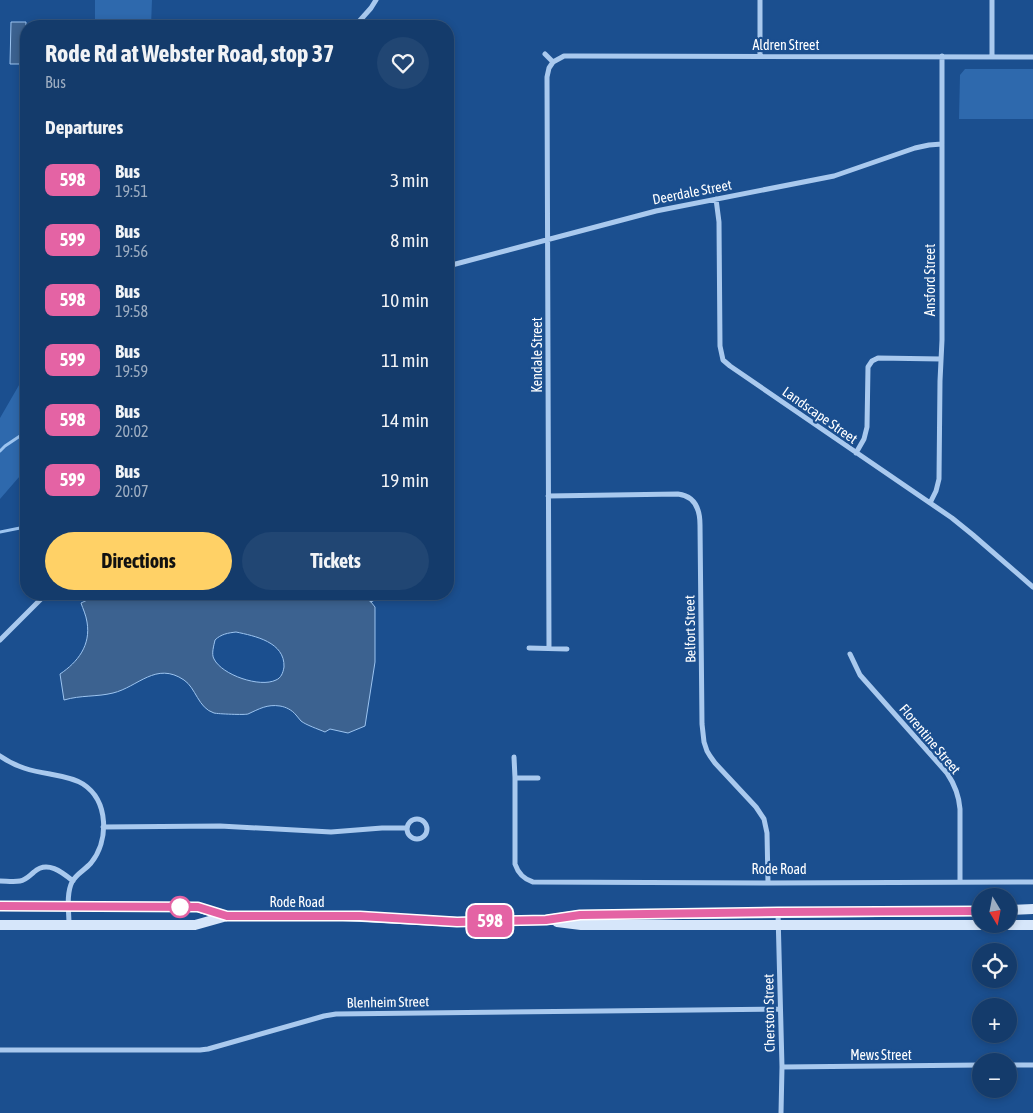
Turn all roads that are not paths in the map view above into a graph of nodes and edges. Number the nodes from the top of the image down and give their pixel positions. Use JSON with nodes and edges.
{"nodes":[{"id":1,"x":376,"y":0,"type":"edge"},
{"id":2,"x":760,"y":0,"type":"edge"},
{"id":3,"x":992,"y":0,"type":"edge"},
{"id":4,"x":360,"y":20,"type":"edge"},
{"id":5,"x":545,"y":54,"type":"dead end"},
{"id":6,"x":760,"y":56,"type":"junction"},
{"id":7,"x":942,"y":56,"type":"junction"},
{"id":8,"x":992,"y":56,"type":"junction"},
{"id":9,"x":1033,"y":57,"type":"edge"},
{"id":10,"x":553,"y":62,"type":"junction"},
{"id":11,"x":942,"y":144,"type":"junction"},
{"id":12,"x":716,"y":199,"type":"junction"},
{"id":13,"x":548,"y":240,"type":"junction"},
{"id":14,"x":454,"y":264,"type":"edge"},
{"id":15,"x":940,"y":360,"type":"junction"},
{"id":16,"x":856,"y":453,"type":"junction"},
{"id":17,"x":548,"y":496,"type":"junction"},
{"id":18,"x":930,"y":503,"type":"junction"},
{"id":19,"x":1033,"y":586,"type":"edge"},
{"id":20,"x":40,"y":600,"type":"edge"},
{"id":21,"x":0,"y":640,"type":"edge"},
{"id":22,"x":529,"y":648,"type":"dead end"},
{"id":23,"x":548,"y":648,"type":"junction"},
{"id":24,"x":567,"y":649,"type":"dead end"},
{"id":25,"x":850,"y":654,"type":"dead end"},
{"id":26,"x":0,"y":756,"type":"edge"},
{"id":27,"x":514,"y":757,"type":"dead end"},
{"id":28,"x":515,"y":778,"type":"junction"},
{"id":29,"x":538,"y":778,"type":"dead end"},
{"id":30,"x":103,"y":826,"type":"junction"},
{"id":31,"x":407,"y":828,"type":"dead end"},
{"id":32,"x":0,"y":881,"type":"edge"},
{"id":33,"x":73,"y":881,"type":"junction"},
{"id":34,"x":960,"y":881,"type":"junction"},
{"id":35,"x":1033,"y":882,"type":"edge"},
{"id":36,"x":768,"y":883,"type":"junction"},
{"id":37,"x":0,"y":906,"type":"edge"},
{"id":38,"x":69,"y":906,"type":"junction"},
{"id":39,"x":1033,"y":909,"type":"edge"},
{"id":40,"x":972,"y":910,"type":"edge"},
{"id":41,"x":1018,"y":910,"type":"edge"},
{"id":42,"x":778,"y":912,"type":"junction"},
{"id":43,"x":227,"y":916,"type":"junction"},
{"id":44,"x":546,"y":920,"type":"junction"},
{"id":45,"x":0,"y":924,"type":"edge"},
{"id":46,"x":69,"y":924,"type":"junction"},
{"id":47,"x":778,"y":925,"type":"junction"},
{"id":48,"x":1033,"y":925,"type":"edge"},
{"id":49,"x":780,"y":1009,"type":"junction"},
{"id":50,"x":0,"y":1050,"type":"edge"},
{"id":51,"x":972,"y":1065,"type":"edge"},
{"id":52,"x":1017,"y":1065,"type":"edge"},
{"id":53,"x":1033,"y":1065,"type":"edge"},
{"id":54,"x":782,"y":1067,"type":"junction"},
{"id":55,"x":781,"y":1113,"type":"edge"}],
"edges":[{"from":1,"to":4,"type":"street"},
{"from":2,"to":6,"type":"street"},
{"from":3,"to":8,"type":"street"},
{"from":5,"to":10,"type":"street"},
{"from":6,"to":7,"type":"street","name":"Aldren Street"},
{"from":6,"to":10,"type":"street","name":"Aldren Street"},
{"from":7,"to":8,"type":"street","name":"Aldren Street"},
{"from":7,"to":11,"type":"street","name":"Ansford Street"},
{"from":8,"to":9,"type":"street","name":"Aldren Street"},
{"from":10,"to":13,"type":"street","name":"Kendale Street"},
{"from":11,"to":12,"type":"street","name":"Deerdale Street"},
{"from":11,"to":15,"type":"street","name":"Ansford Street"},
{"from":12,"to":13,"type":"street","name":"Deerdale Street"},
{"from":12,"to":16,"type":"street","name":"Landscape Street"},
{"from":13,"to":14,"type":"street","name":"Deerdale Street"},
{"from":13,"to":17,"type":"street","name":"Kendale Street"},
{"from":15,"to":16,"type":"street"},
{"from":15,"to":18,"type":"street","name":"Ansford Street"},
{"from":16,"to":18,"type":"street","name":"Landscape Street"},
{"from":17,"to":23,"type":"street","name":"Kendale Street"},
{"from":17,"to":36,"type":"street","name":"Belfort Street"},
{"from":18,"to":19,"type":"street","name":"Landscape Street"},
{"from":20,"to":21,"type":"street"},
{"from":22,"to":23,"type":"street"},
{"from":23,"to":24,"type":"street"},
{"from":25,"to":34,"type":"street","name":"Florentine Street"},
{"from":26,"to":30,"type":"street"},
{"from":27,"to":28,"type":"street"},
{"from":28,"to":29,"type":"street"},
{"from":28,"to":36,"type":"street","name":"Rode Road"},
{"from":30,"to":31,"type":"street"},
{"from":30,"to":33,"type":"street"},
{"from":32,"to":33,"type":"street"},
{"from":33,"to":38,"type":"street"},
{"from":34,"to":35,"type":"street","name":"Rode Road"},
{"from":34,"to":36,"type":"street","name":"Rode Road"},
{"from":37,"to":38,"type":"main road","name":"Rode Road"},
{"from":38,"to":43,"type":"main road","name":"Rode Road"},
{"from":38,"to":46,"type":"street"},
{"from":39,"to":41,"type":"main road"},
{"from":40,"to":42,"type":"main road","name":"Rode Road"},
{"from":42,"to":44,"type":"main road","name":"Rode Road"},
{"from":42,"to":47,"type":"street","name":"Cherston Street"},
{"from":43,"to":44,"type":"main road","name":"Rode Road"},
{"from":43,"to":46,"type":"main road","name":"Rode Road"},
{"from":44,"to":47,"type":"main road","name":"Rode Road"},
{"from":45,"to":46,"type":"main road","name":"Rode Road"},
{"from":47,"to":48,"type":"main road","name":"Rode Road"},
{"from":47,"to":49,"type":"street","name":"Cherston Street"},
{"from":49,"to":50,"type":"street","name":"Blenheim Street"},
{"from":49,"to":54,"type":"street","name":"Cherston Street"},
{"from":51,"to":54,"type":"street","name":"Mews Street"},
{"from":52,"to":53,"type":"street"},
{"from":54,"to":55,"type":"street","name":"Cherston Street"}]}
